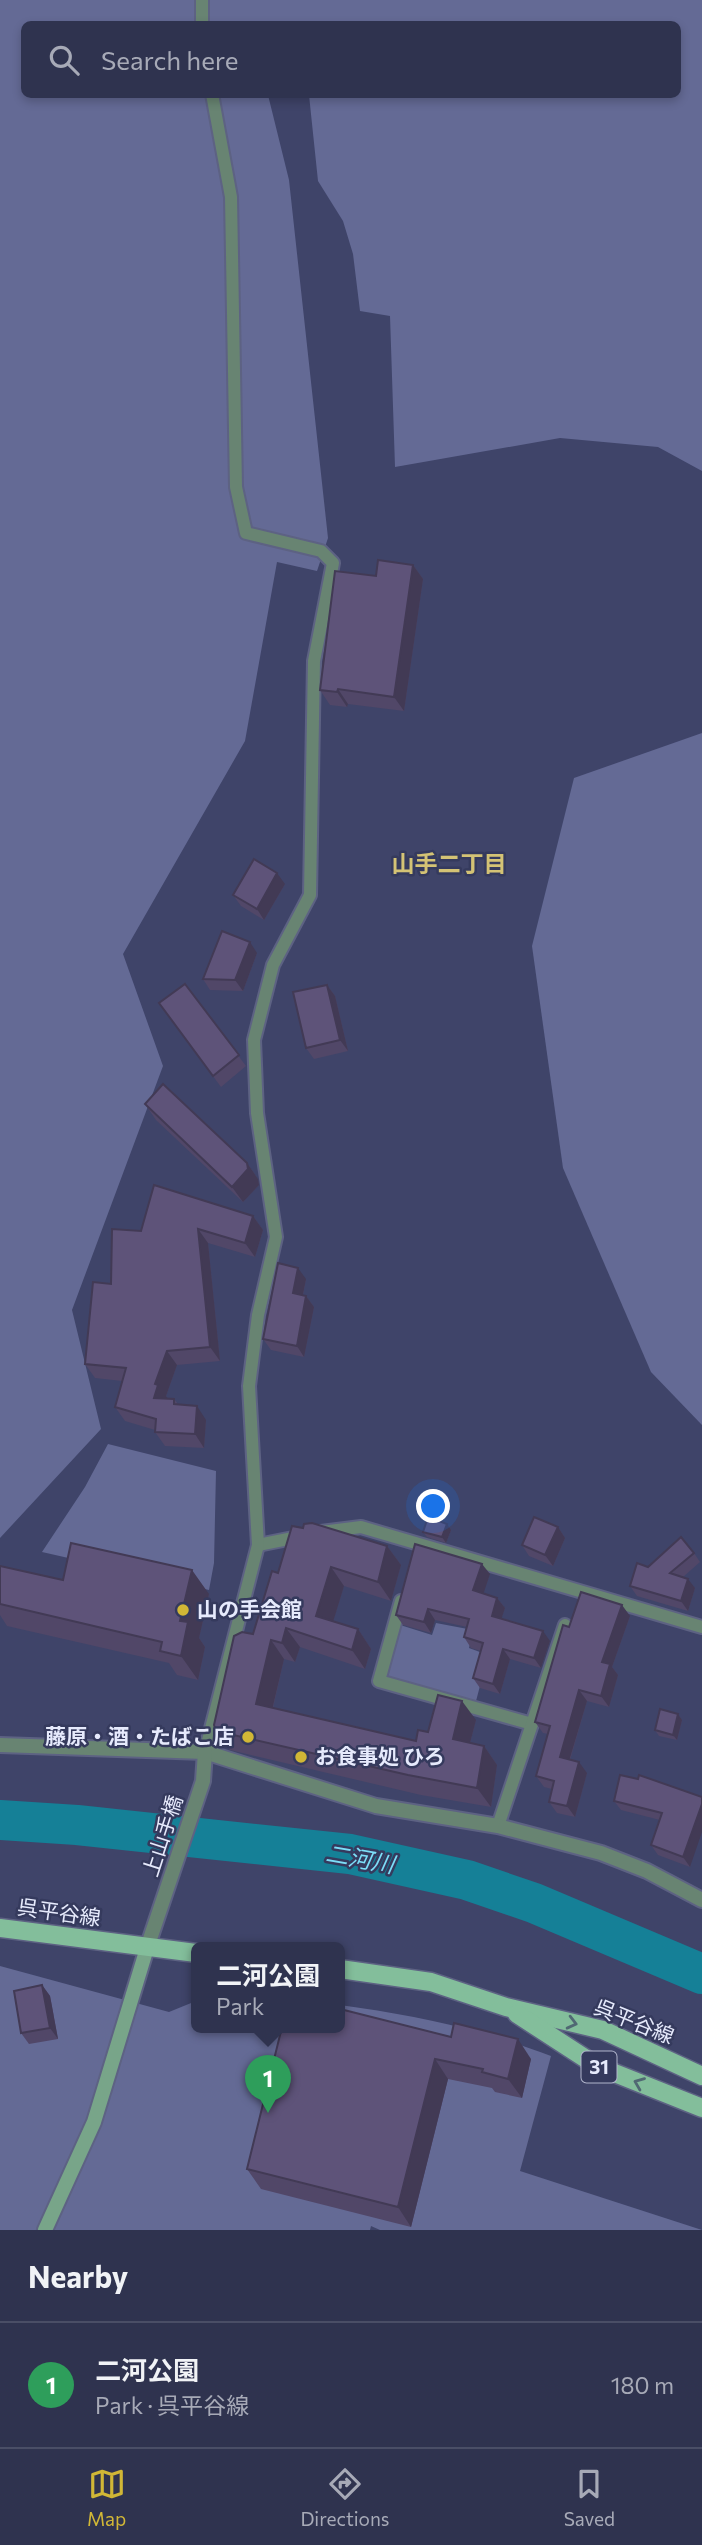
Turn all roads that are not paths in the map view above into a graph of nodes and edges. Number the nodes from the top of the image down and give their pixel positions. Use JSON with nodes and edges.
{"nodes":[{"id":1,"x":202,"y":0,"type":"edge"},
{"id":2,"x":202,"y":21,"type":"edge"},
{"id":3,"x":213,"y":98,"type":"edge"},
{"id":4,"x":258,"y":1545,"type":"junction"},
{"id":5,"x":403,"y":1594,"type":"edge"},
{"id":6,"x":565,"y":1625,"type":"edge"},
{"id":7,"x":702,"y":1627,"type":"edge"},
{"id":8,"x":532,"y":1724,"type":"junction"},
{"id":9,"x":0,"y":1745,"type":"edge"},
{"id":10,"x":205,"y":1752,"type":"junction"},
{"id":11,"x":498,"y":1826,"type":"junction"},
{"id":12,"x":702,"y":1900,"type":"edge"},
{"id":13,"x":0,"y":1928,"type":"edge"},
{"id":14,"x":146,"y":1948,"type":"junction"},
{"id":15,"x":191,"y":1952,"type":"edge"},
{"id":16,"x":345,"y":1970,"type":"edge"},
{"id":17,"x":506,"y":2007,"type":"junction"},
{"id":18,"x":702,"y":2076,"type":"edge"},
{"id":19,"x":702,"y":2108,"type":"edge"},
{"id":20,"x":45,"y":2230,"type":"edge"}],
"edges":[{"from":1,"to":2,"type":"lane"},
{"from":3,"to":4,"type":"lane"},
{"from":4,"to":7,"type":"lane"},
{"from":4,"to":10,"type":"lane"},
{"from":5,"to":8,"type":"lane"},
{"from":6,"to":8,"type":"lane"},
{"from":8,"to":11,"type":"lane"},
{"from":9,"to":10,"type":"street"},
{"from":10,"to":11,"type":"street"},
{"from":10,"to":14,"type":"street","name":"上山手橋"},
{"from":11,"to":12,"type":"street"},
{"from":13,"to":14,"type":"main road","name":"呉平谷線"},
{"from":14,"to":15,"type":"main road","name":"呉平谷線"},
{"from":14,"to":20,"type":"street"},
{"from":16,"to":17,"type":"main road","name":"呉平谷線","number":"31"},
{"from":17,"to":18,"type":"main road","name":"呉平谷線","number":"31","one_way":true},
{"from":19,"to":17,"type":"main road","name":"呉平谷線","number":"31","one_way":true}]}
